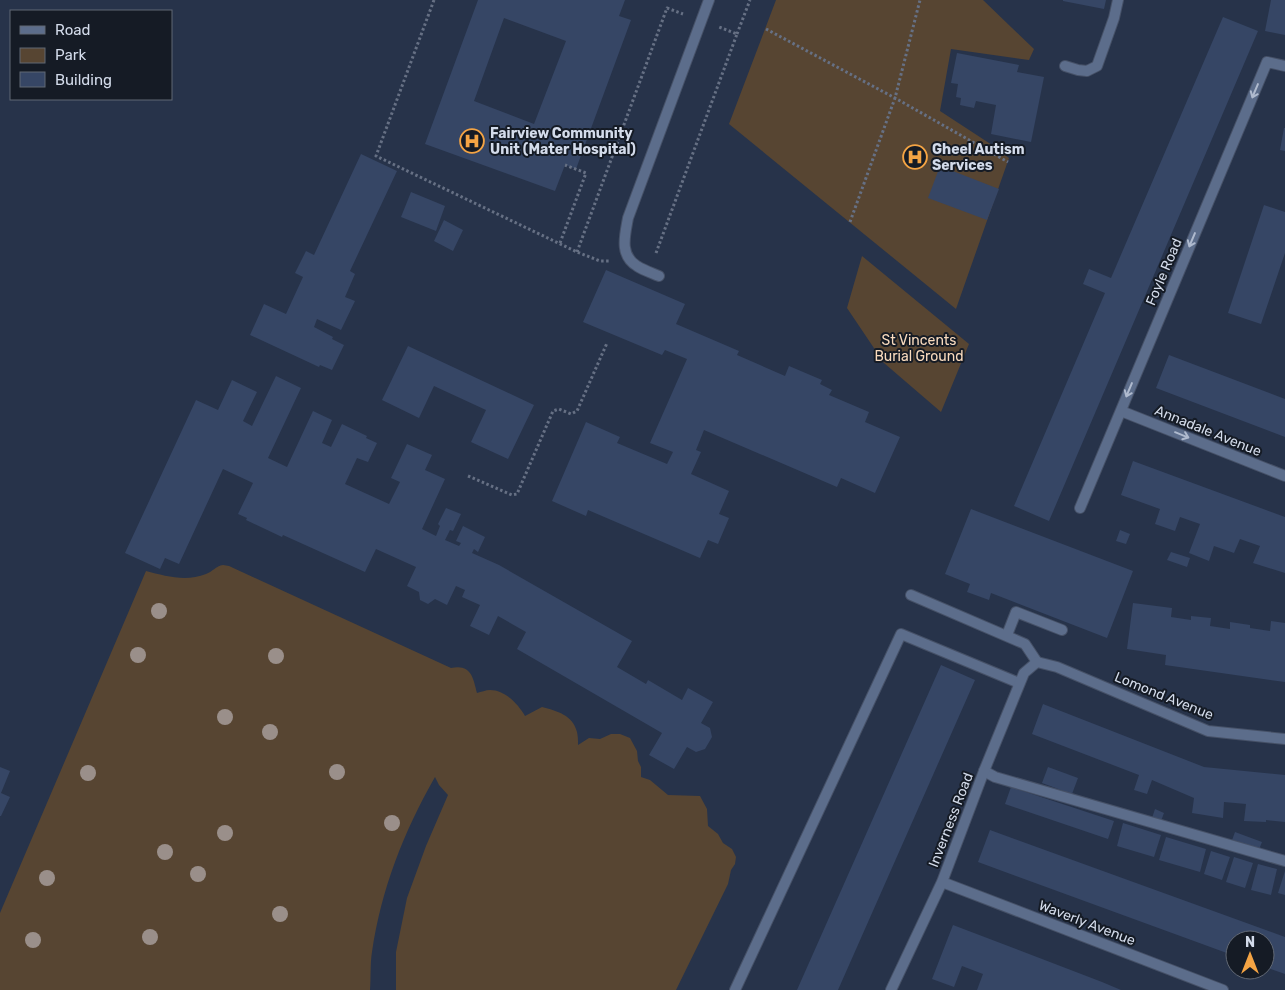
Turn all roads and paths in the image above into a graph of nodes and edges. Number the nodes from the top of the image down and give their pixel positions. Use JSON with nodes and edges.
{"nodes":[{"id":1,"x":434,"y":0,"type":"edge"},
{"id":2,"x":710,"y":0,"type":"edge"},
{"id":3,"x":750,"y":0,"type":"edge"},
{"id":4,"x":920,"y":0,"type":"edge"},
{"id":5,"x":1118,"y":0,"type":"edge"},
{"id":6,"x":702,"y":20,"type":"junction"},
{"id":7,"x":766,"y":28,"type":"dead end"},
{"id":8,"x":737,"y":34,"type":"junction"},
{"id":9,"x":1065,"y":66,"type":"dead end"},
{"id":10,"x":1285,"y":66,"type":"edge"},
{"id":11,"x":895,"y":98,"type":"junction"},
{"id":12,"x":1008,"y":162,"type":"dead end"},
{"id":13,"x":565,"y":165,"type":"dead end"},
{"id":14,"x":850,"y":222,"type":"dead end"},
{"id":15,"x":560,"y":243,"type":"junction"},
{"id":16,"x":576,"y":252,"type":"junction"},
{"id":17,"x":636,"y":266,"type":"junction"},
{"id":18,"x":654,"y":274,"type":"joint"},
{"id":19,"x":607,"y":343,"type":"dead end"},
{"id":20,"x":1121,"y":411,"type":"junction"},
{"id":21,"x":468,"y":476,"type":"dead end"},
{"id":22,"x":1285,"y":476,"type":"edge"},
{"id":23,"x":1080,"y":508,"type":"dead end"},
{"id":24,"x":911,"y":595,"type":"dead end"},
{"id":25,"x":1062,"y":630,"type":"dead end"},
{"id":26,"x":1007,"y":635,"type":"junction"},
{"id":27,"x":1037,"y":662,"type":"junction"},
{"id":28,"x":1019,"y":683,"type":"junction"},
{"id":29,"x":1285,"y":739,"type":"edge"},
{"id":30,"x":984,"y":771,"type":"junction"},
{"id":31,"x":1285,"y":861,"type":"edge"},
{"id":32,"x":942,"y":882,"type":"junction"},
{"id":33,"x":735,"y":990,"type":"edge"},
{"id":34,"x":890,"y":990,"type":"edge"},
{"id":35,"x":1223,"y":990,"type":"edge"}],
"edges":[{"from":1,"to":15,"type":"path"},
{"from":2,"to":6,"type":"street"},
{"from":3,"to":8,"type":"path"},
{"from":4,"to":11,"type":"path"},
{"from":5,"to":9,"type":"street"},
{"from":6,"to":8,"type":"path"},
{"from":6,"to":16,"type":"path"},
{"from":6,"to":17,"type":"street"},
{"from":7,"to":11,"type":"path"},
{"from":8,"to":18,"type":"path"},
{"from":10,"to":20,"type":"street","name":"Foyle Road","one_way":true},
{"from":11,"to":12,"type":"path"},
{"from":11,"to":14,"type":"path"},
{"from":13,"to":15,"type":"path"},
{"from":15,"to":16,"type":"path"},
{"from":16,"to":17,"type":"path"},
{"from":17,"to":18,"type":"street"},
{"from":19,"to":21,"type":"path"},
{"from":20,"to":22,"type":"street","name":"Annadale Avenue","one_way":true},
{"from":20,"to":23,"type":"street","name":"Foyle Road"},
{"from":24,"to":26,"type":"street"},
{"from":25,"to":26,"type":"street"},
{"from":26,"to":27,"type":"street"},
{"from":27,"to":28,"type":"street","name":"Inverness Road"},
{"from":27,"to":29,"type":"street","name":"Lomond Avenue"},
{"from":28,"to":30,"type":"street","name":"Inverness Road"},
{"from":28,"to":33,"type":"street"},
{"from":30,"to":31,"type":"street"},
{"from":30,"to":32,"type":"street","name":"Inverness Road"},
{"from":32,"to":34,"type":"street","name":"Inverness Road"},
{"from":32,"to":35,"type":"street","name":"Waverly Avenue"}]}
